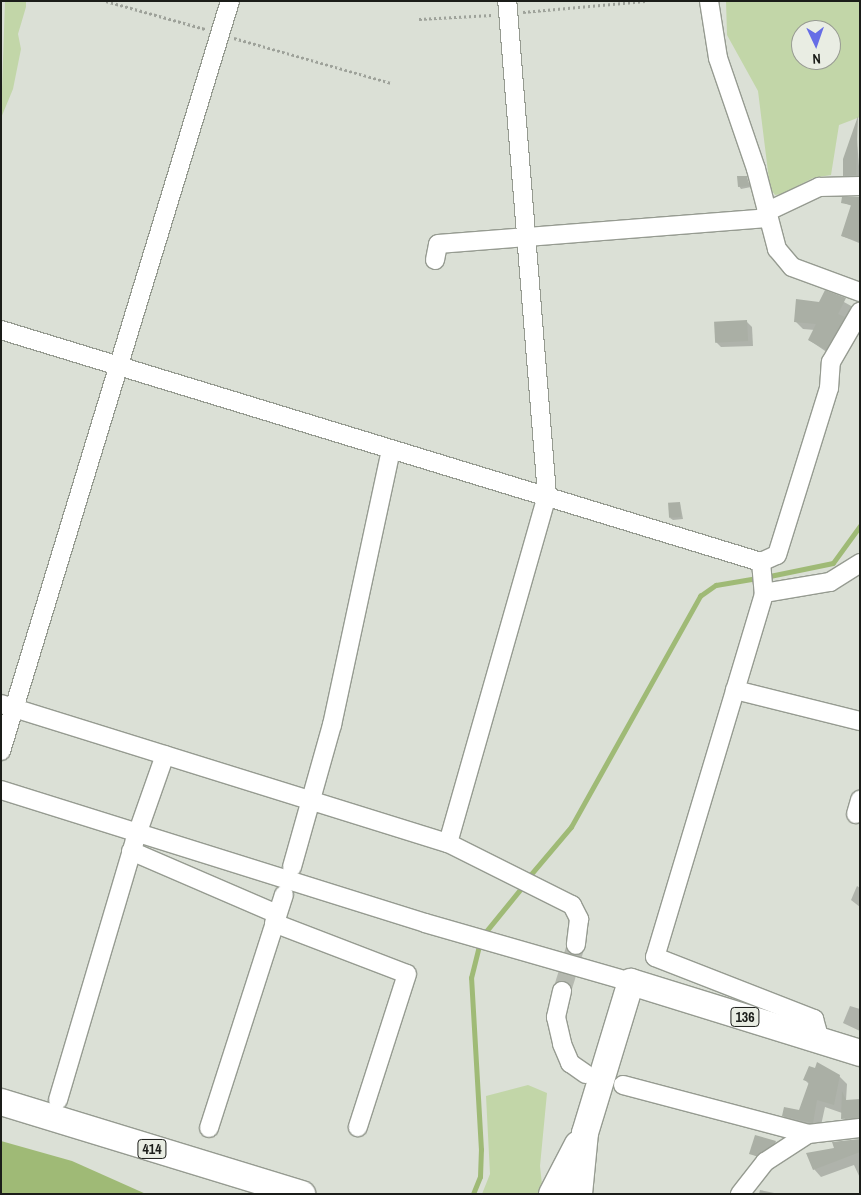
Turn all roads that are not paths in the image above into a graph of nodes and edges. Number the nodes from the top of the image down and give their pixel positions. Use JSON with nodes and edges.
{"nodes":[{"id":1,"x":230,"y":1,"type":"edge"},
{"id":2,"x":709,"y":1,"type":"edge"},
{"id":3,"x":508,"y":8,"type":"edge"},
{"id":4,"x":860,"y":186,"type":"edge"},
{"id":5,"x":766,"y":215,"type":"junction"},
{"id":6,"x":527,"y":238,"type":"junction"},
{"id":7,"x":435,"y":260,"type":"dead end"},
{"id":8,"x":860,"y":292,"type":"edge"},
{"id":9,"x":860,"y":312,"type":"edge"},
{"id":10,"x":1,"y":330,"type":"edge"},
{"id":11,"x":119,"y":366,"type":"junction"},
{"id":12,"x":391,"y":450,"type":"junction"},
{"id":13,"x":547,"y":494,"type":"junction"},
{"id":14,"x":860,"y":563,"type":"edge"},
{"id":15,"x":761,"y":564,"type":"junction"},
{"id":16,"x":764,"y":592,"type":"junction"},
{"id":17,"x":735,"y":690,"type":"junction"},
{"id":18,"x":8,"y":706,"type":"edge"},
{"id":19,"x":860,"y":720,"type":"edge"},
{"id":20,"x":1,"y":751,"type":"edge"},
{"id":21,"x":165,"y":755,"type":"junction"},
{"id":22,"x":1,"y":790,"type":"edge"},
{"id":23,"x":313,"y":800,"type":"junction"},
{"id":24,"x":138,"y":833,"type":"junction"},
{"id":25,"x":448,"y":843,"type":"junction"},
{"id":26,"x":132,"y":851,"type":"junction"},
{"id":27,"x":292,"y":867,"type":"dead end"},
{"id":28,"x":284,"y":895,"type":"dead end"},
{"id":29,"x":276,"y":919,"type":"junction"},
{"id":30,"x":576,"y":945,"type":"tunnel mouth"},
{"id":31,"x":631,"y":982,"type":"junction"},
{"id":32,"x":562,"y":990,"type":"tunnel mouth"},
{"id":33,"x":820,"y":1040,"type":"junction"},
{"id":34,"x":860,"y":1053,"type":"edge"},
{"id":35,"x":586,"y":1074,"type":"dead end"},
{"id":36,"x":623,"y":1085,"type":"dead end"},
{"id":37,"x":58,"y":1100,"type":"dead end"},
{"id":38,"x":1,"y":1102,"type":"edge"},
{"id":39,"x":358,"y":1127,"type":"dead end"},
{"id":40,"x":209,"y":1128,"type":"dead end"},
{"id":41,"x":860,"y":1128,"type":"edge"},
{"id":42,"x":585,"y":1133,"type":"junction"},
{"id":43,"x":808,"y":1134,"type":"junction"},
{"id":44,"x":302,"y":1194,"type":"edge"},
{"id":45,"x":552,"y":1194,"type":"edge"},
{"id":46,"x":579,"y":1194,"type":"edge"},
{"id":47,"x":740,"y":1194,"type":"edge"}],
"edges":[{"from":1,"to":11,"type":"street"},
{"from":2,"to":5,"type":"street"},
{"from":3,"to":6,"type":"street"},
{"from":4,"to":5,"type":"street"},
{"from":5,"to":6,"type":"street"},
{"from":5,"to":8,"type":"street"},
{"from":6,"to":7,"type":"street"},
{"from":6,"to":13,"type":"street"},
{"from":9,"to":15,"type":"street"},
{"from":10,"to":11,"type":"street"},
{"from":11,"to":12,"type":"street"},
{"from":11,"to":18,"type":"street"},
{"from":12,"to":13,"type":"street"},
{"from":12,"to":23,"type":"street"},
{"from":13,"to":15,"type":"street"},
{"from":13,"to":25,"type":"street"},
{"from":14,"to":16,"type":"street"},
{"from":15,"to":16,"type":"street"},
{"from":16,"to":17,"type":"street"},
{"from":17,"to":19,"type":"street"},
{"from":17,"to":33,"type":"street"},
{"from":18,"to":20,"type":"street"},
{"from":18,"to":21,"type":"street"},
{"from":21,"to":23,"type":"street"},
{"from":21,"to":24,"type":"street"},
{"from":22,"to":24,"type":"street"},
{"from":23,"to":25,"type":"street"},
{"from":23,"to":27,"type":"street"},
{"from":24,"to":26,"type":"street"},
{"from":24,"to":31,"type":"street"},
{"from":25,"to":30,"type":"street"},
{"from":26,"to":29,"type":"street"},
{"from":26,"to":37,"type":"street"},
{"from":28,"to":29,"type":"street"},
{"from":29,"to":39,"type":"street"},
{"from":29,"to":40,"type":"street"},
{"from":31,"to":33,"type":"highway","number":"136"},
{"from":31,"to":42,"type":"highway"},
{"from":32,"to":35,"type":"street"},
{"from":33,"to":34,"type":"highway","number":"136"},
{"from":36,"to":43,"type":"street"},
{"from":38,"to":44,"type":"highway","number":"414"},
{"from":41,"to":43,"type":"street"},
{"from":42,"to":45,"type":"highway"},
{"from":42,"to":46,"type":"highway"},
{"from":43,"to":47,"type":"street"}]}
